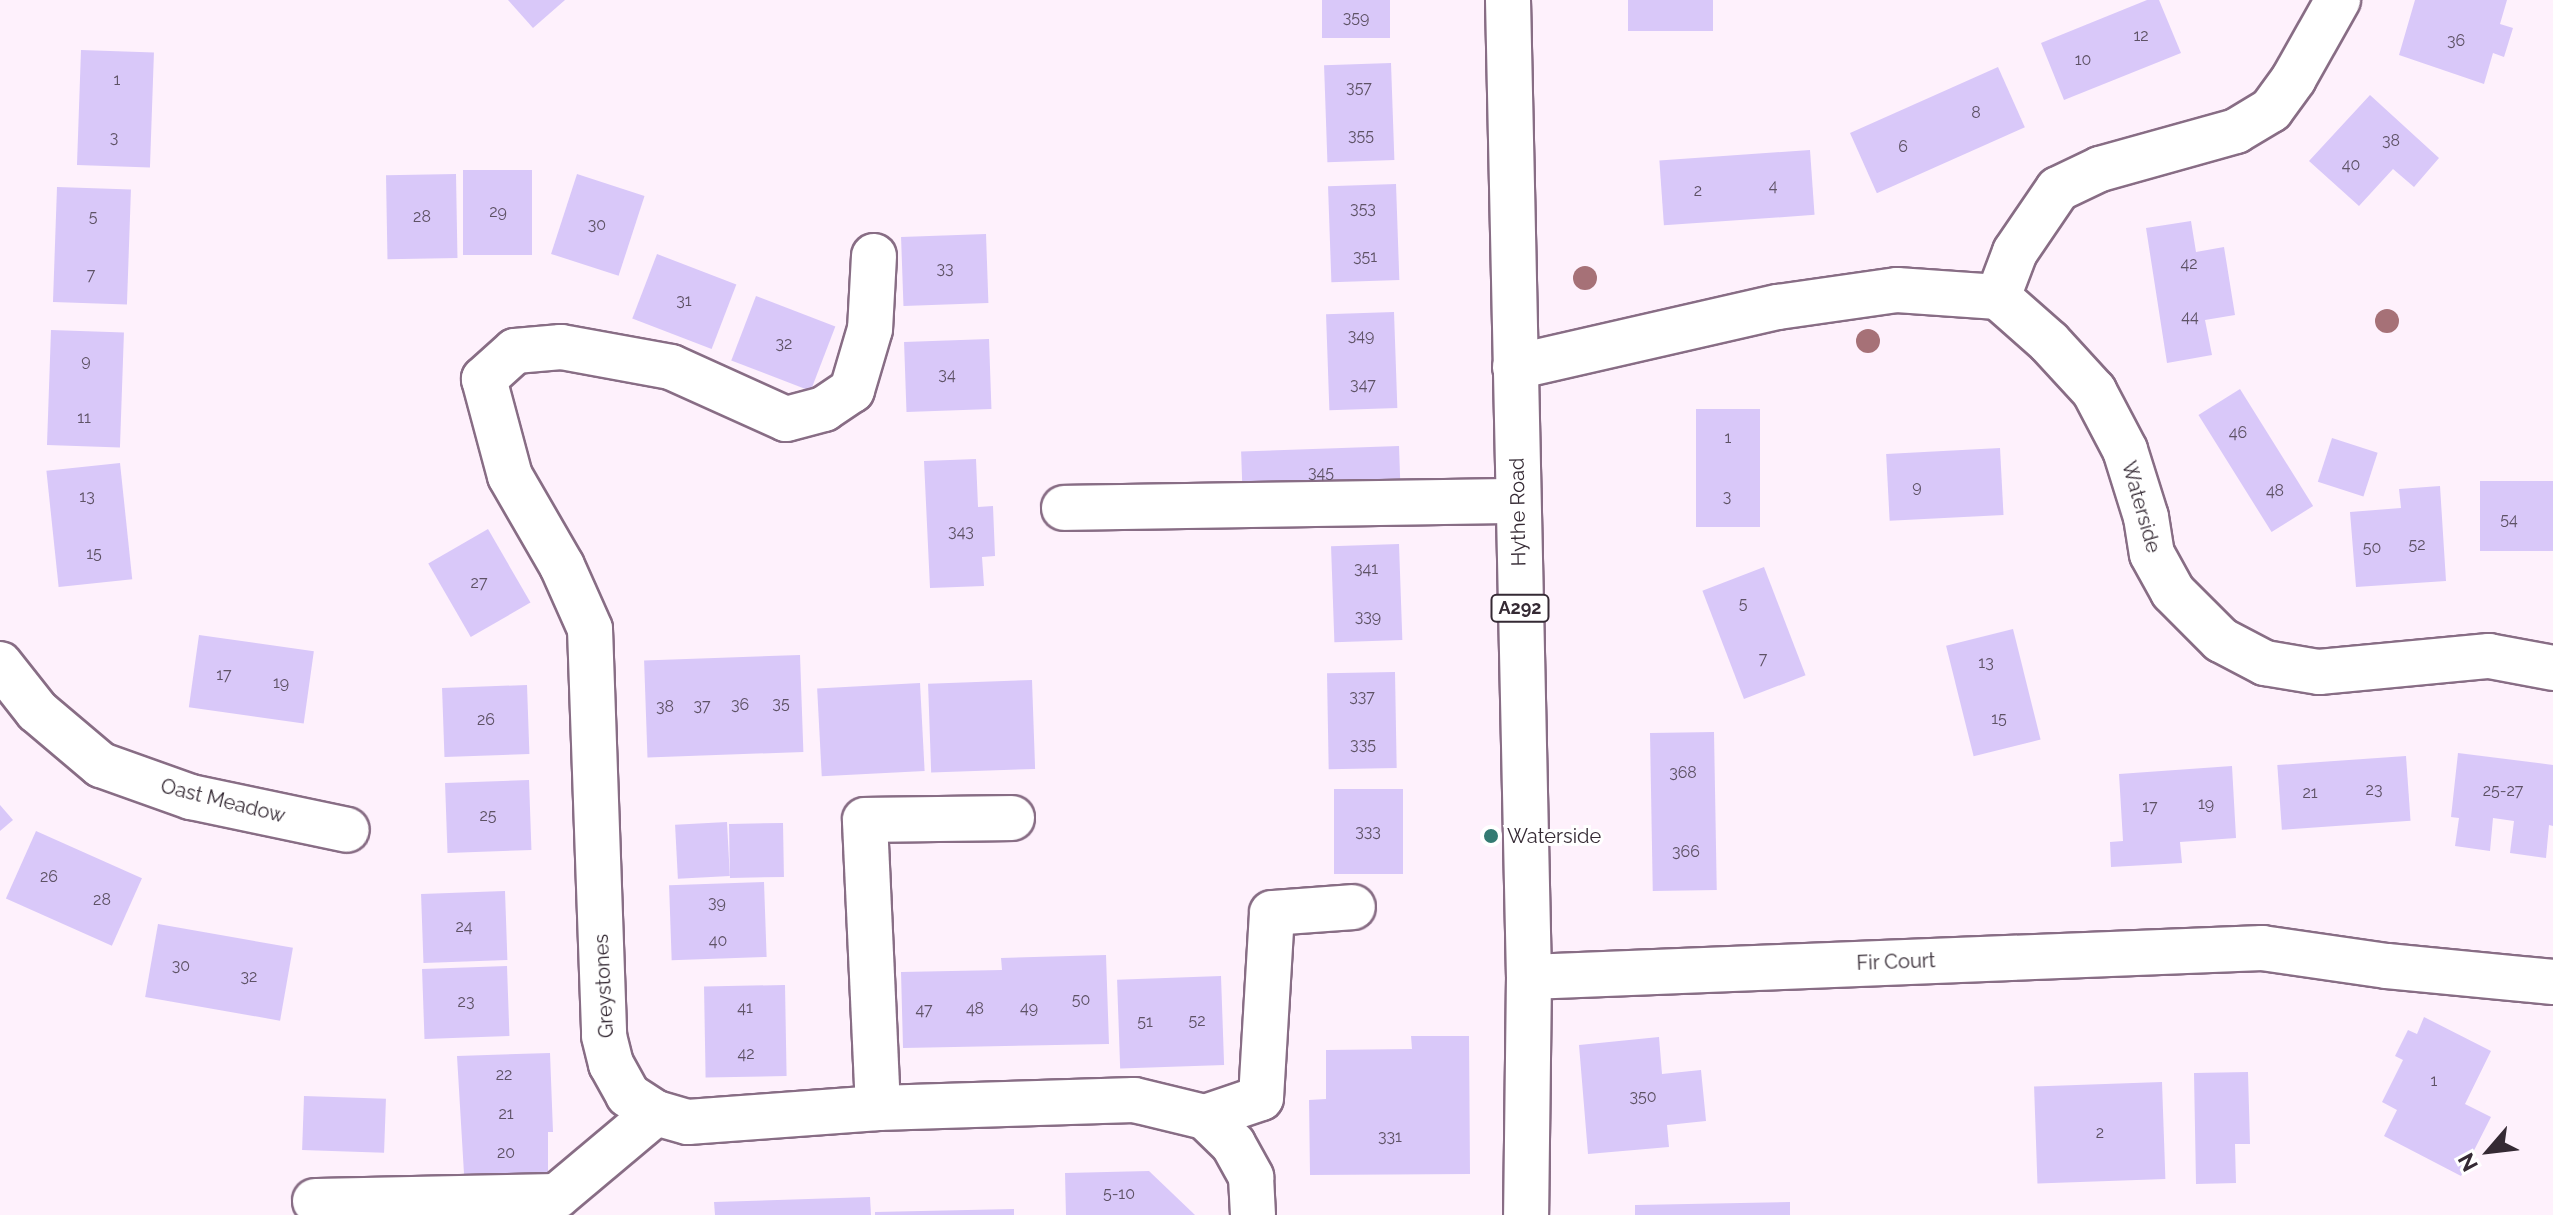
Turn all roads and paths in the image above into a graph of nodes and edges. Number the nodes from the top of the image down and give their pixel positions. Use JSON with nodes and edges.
{"nodes":[{"id":1,"x":1508,"y":0,"type":"edge"},
{"id":2,"x":2338,"y":0,"type":"edge"},
{"id":3,"x":874,"y":256,"type":"dead end"},
{"id":4,"x":1998,"y":297,"type":"junction"},
{"id":5,"x":1515,"y":367,"type":"junction"},
{"id":6,"x":1518,"y":501,"type":"junction"},
{"id":7,"x":1064,"y":508,"type":"dead end"},
{"id":8,"x":0,"y":664,"type":"edge"},
{"id":9,"x":2553,"y":668,"type":"edge"},
{"id":10,"x":1012,"y":818,"type":"dead end"},
{"id":11,"x":347,"y":830,"type":"dead end"},
{"id":12,"x":1353,"y":907,"type":"dead end"},
{"id":13,"x":1529,"y":977,"type":"junction"},
{"id":14,"x":2553,"y":982,"type":"edge"},
{"id":15,"x":878,"y":1108,"type":"junction"},
{"id":16,"x":656,"y":1113,"type":"junction"},
{"id":17,"x":1205,"y":1117,"type":"junction"},
{"id":18,"x":315,"y":1201,"type":"dead end"},
{"id":19,"x":1253,"y":1215,"type":"edge"},
{"id":20,"x":1526,"y":1215,"type":"edge"}],
"edges":[{"from":1,"to":5,"type":"street","name":"Hythe Road","number":"A292"},
{"from":2,"to":4,"type":"street"},
{"from":3,"to":16,"type":"street","name":"Greystones"},
{"from":4,"to":5,"type":"street"},
{"from":4,"to":9,"type":"street","name":"Waterside"},
{"from":5,"to":6,"type":"street","name":"Hythe Road","number":"A292"},
{"from":6,"to":7,"type":"street"},
{"from":6,"to":13,"type":"street","name":"Hythe Road","number":"A292"},
{"from":8,"to":11,"type":"street","name":"Oast Meadow"},
{"from":10,"to":15,"type":"street"},
{"from":12,"to":17,"type":"street"},
{"from":13,"to":14,"type":"street","name":"Fir Court"},
{"from":13,"to":20,"type":"street","name":"Hythe Road","number":"A292"},
{"from":15,"to":16,"type":"street","name":"Greystones"},
{"from":15,"to":17,"type":"street","name":"Greystones"},
{"from":16,"to":18,"type":"street"},
{"from":17,"to":19,"type":"street"}]}
